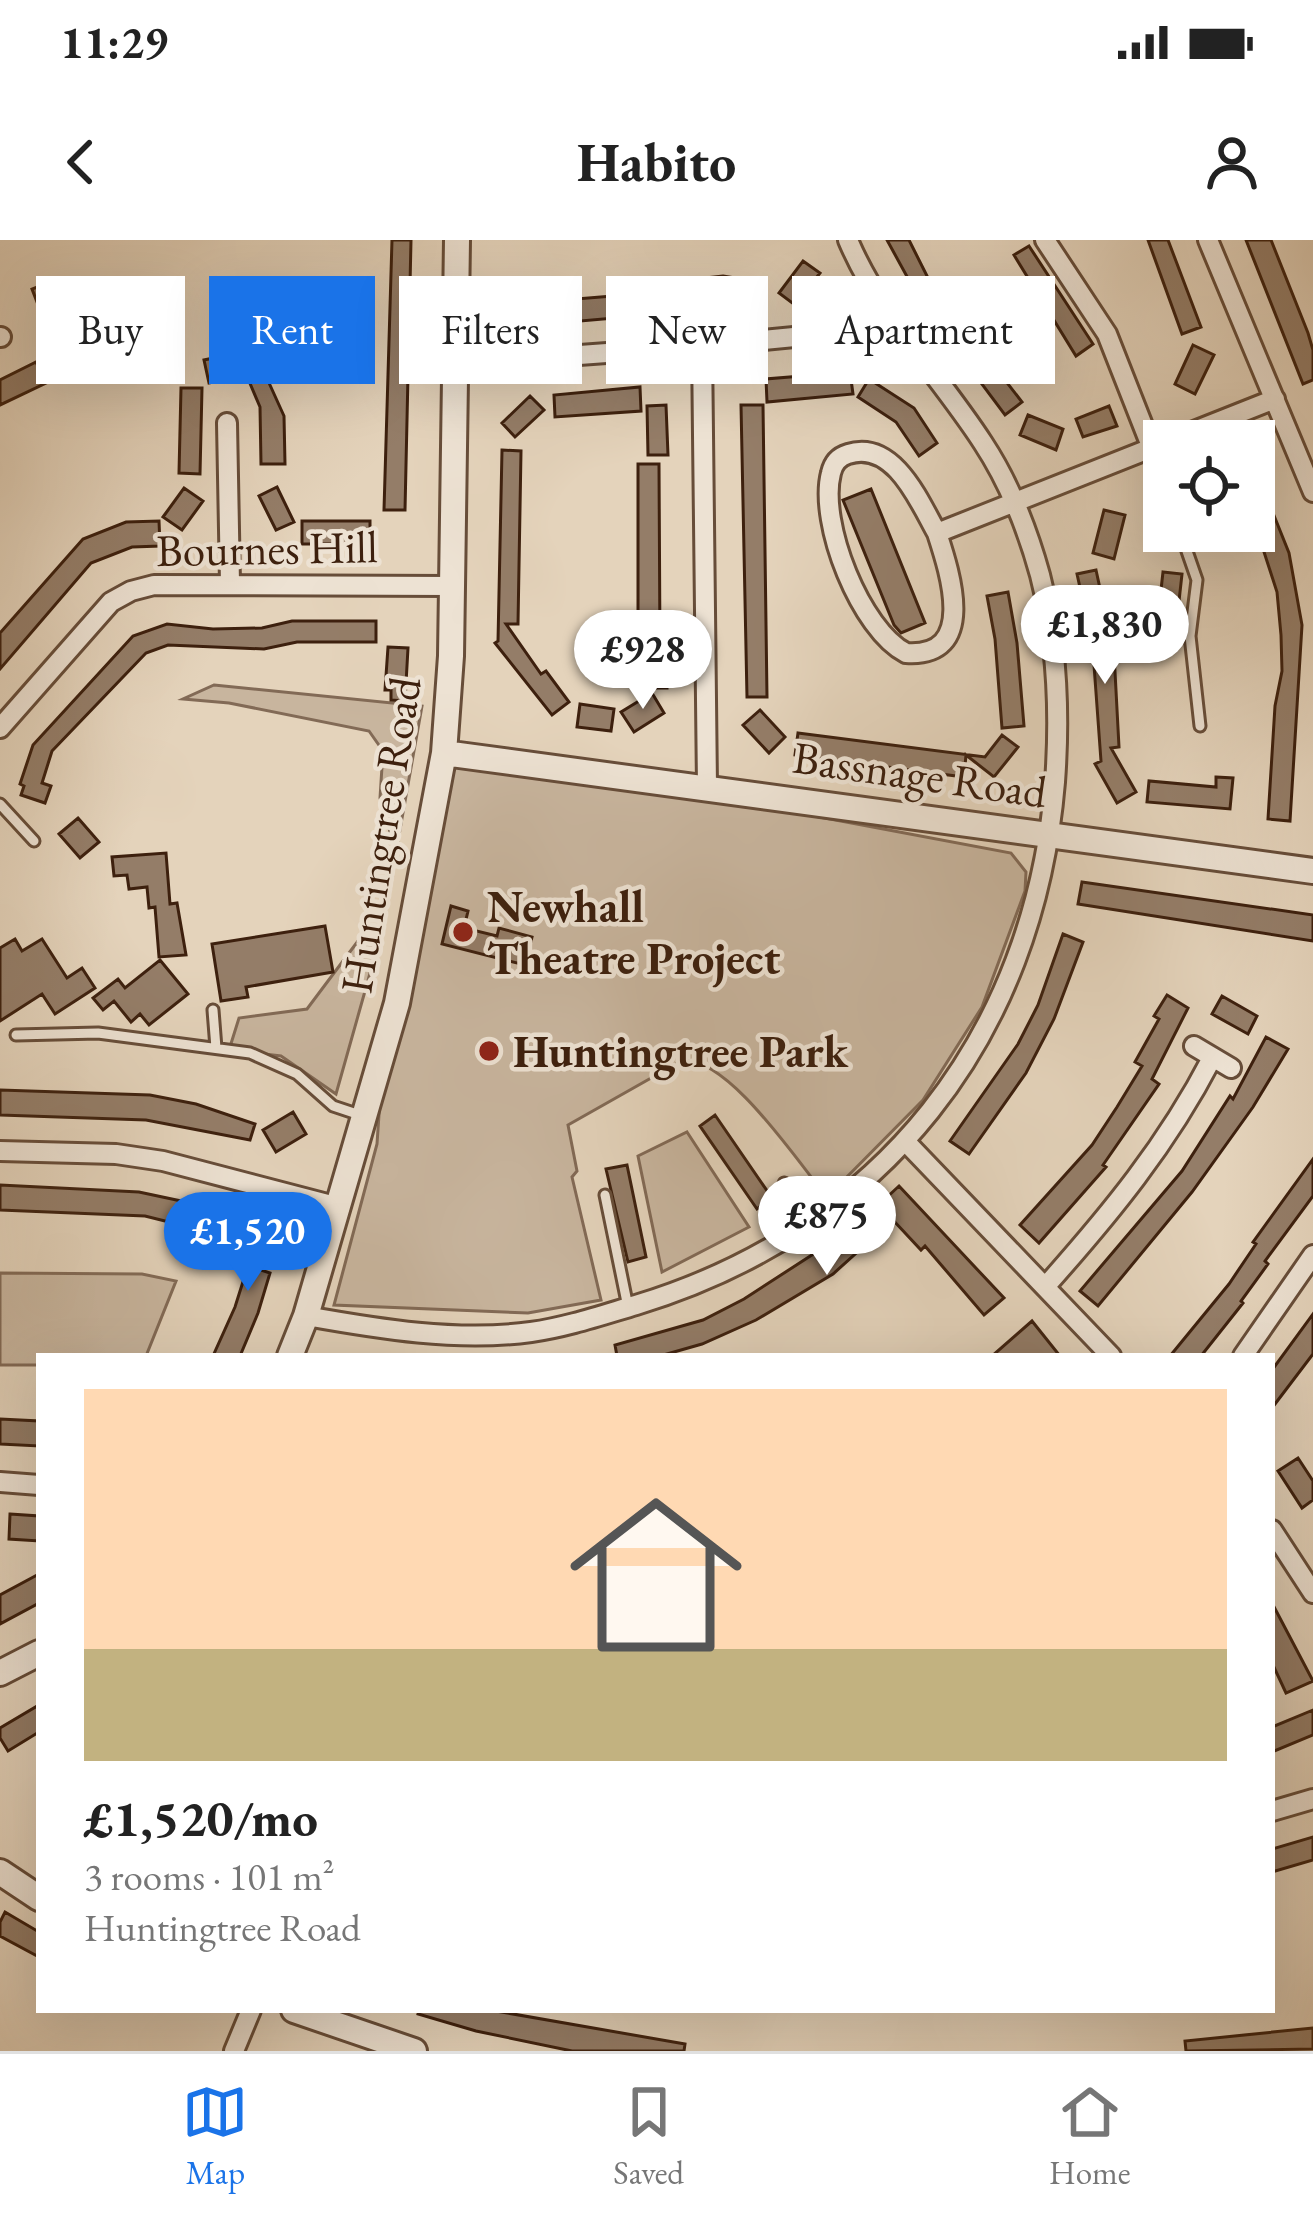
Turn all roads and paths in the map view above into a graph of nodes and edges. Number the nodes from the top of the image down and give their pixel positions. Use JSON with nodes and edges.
{"nodes":[{"id":1,"x":457,"y":240,"type":"edge"},
{"id":2,"x":848,"y":240,"type":"edge"},
{"id":3,"x":1046,"y":240,"type":"edge"},
{"id":4,"x":1208,"y":240,"type":"edge"},
{"id":5,"x":457,"y":276,"type":"edge"},
{"id":6,"x":865,"y":276,"type":"edge"},
{"id":7,"x":456,"y":384,"type":"edge"},
{"id":8,"x":702,"y":384,"type":"edge"},
{"id":9,"x":940,"y":384,"type":"edge"},
{"id":10,"x":1275,"y":399,"type":"junction"},
{"id":11,"x":1220,"y":420,"type":"edge"},
{"id":12,"x":227,"y":423,"type":"dead end"},
{"id":13,"x":1143,"y":426,"type":"edge"},
{"id":14,"x":1143,"y":449,"type":"edge"},
{"id":15,"x":1312,"y":482,"type":"edge"},
{"id":16,"x":1017,"y":501,"type":"junction"},
{"id":17,"x":937,"y":533,"type":"junction"},
{"id":18,"x":1187,"y":552,"type":"edge"},
{"id":19,"x":230,"y":583,"type":"junction"},
{"id":20,"x":452,"y":586,"type":"junction"},
{"id":21,"x":1200,"y":726,"type":"dead end"},
{"id":22,"x":0,"y":728,"type":"edge"},
{"id":23,"x":444,"y":753,"type":"junction"},
{"id":24,"x":707,"y":787,"type":"junction"},
{"id":25,"x":0,"y":805,"type":"edge"},
{"id":26,"x":1051,"y":835,"type":"junction"},
{"id":27,"x":34,"y":841,"type":"dead end"},
{"id":28,"x":1313,"y":871,"type":"edge"},
{"id":29,"x":213,"y":1010,"type":"dead end"},
{"id":30,"x":16,"y":1035,"type":"dead end"},
{"id":31,"x":1194,"y":1046,"type":"dead end"},
{"id":32,"x":216,"y":1048,"type":"junction"},
{"id":33,"x":1212,"y":1058,"type":"junction"},
{"id":34,"x":1231,"y":1068,"type":"dead end"},
{"id":35,"x":363,"y":1116,"type":"junction"},
{"id":36,"x":905,"y":1141,"type":"junction"},
{"id":37,"x":0,"y":1151,"type":"edge"},
{"id":38,"x":784,"y":1183,"type":"dead end"},
{"id":39,"x":605,"y":1195,"type":"dead end"},
{"id":40,"x":339,"y":1207,"type":"junction"},
{"id":41,"x":813,"y":1219,"type":"junction"},
{"id":42,"x":1313,"y":1256,"type":"edge"},
{"id":43,"x":1045,"y":1287,"type":"junction"},
{"id":44,"x":628,"y":1307,"type":"junction"},
{"id":45,"x":306,"y":1316,"type":"junction"},
{"id":46,"x":291,"y":1353,"type":"edge"},
{"id":47,"x":1108,"y":1353,"type":"edge"},
{"id":48,"x":1245,"y":1353,"type":"edge"},
{"id":49,"x":0,"y":1482,"type":"edge"},
{"id":50,"x":36,"y":1485,"type":"edge"},
{"id":51,"x":1275,"y":1535,"type":"edge"},
{"id":52,"x":1313,"y":1593,"type":"edge"},
{"id":53,"x":36,"y":1655,"type":"edge"},
{"id":54,"x":0,"y":1673,"type":"edge"},
{"id":55,"x":1313,"y":1798,"type":"edge"},
{"id":56,"x":1275,"y":1810,"type":"edge"},
{"id":57,"x":0,"y":1872,"type":"edge"},
{"id":58,"x":36,"y":1896,"type":"edge"},
{"id":59,"x":250,"y":2013,"type":"edge"},
{"id":60,"x":303,"y":2013,"type":"edge"},
{"id":61,"x":234,"y":2051,"type":"edge"},
{"id":62,"x":414,"y":2051,"type":"edge"}],
"edges":[{"from":1,"to":5,"type":"street","name":"Huntingtree Road"},
{"from":2,"to":6,"type":"street"},
{"from":3,"to":13,"type":"street"},
{"from":4,"to":10,"type":"street"},
{"from":7,"to":20,"type":"street","name":"Huntingtree Road"},
{"from":8,"to":24,"type":"street"},
{"from":9,"to":16,"type":"street"},
{"from":10,"to":11,"type":"street"},
{"from":10,"to":15,"type":"street"},
{"from":12,"to":19,"type":"street"},
{"from":14,"to":16,"type":"street"},
{"from":16,"to":17,"type":"street"},
{"from":16,"to":26,"type":"street"},
{"from":17,"to":17,"type":"street"},
{"from":18,"to":21,"type":"lane"},
{"from":19,"to":20,"type":"street","name":"Bournes Hill"},
{"from":19,"to":22,"type":"street","name":"Bournes Hill"},
{"from":20,"to":23,"type":"street","name":"Huntingtree Road"},
{"from":23,"to":24,"type":"street","name":"Bassnage Road"},
{"from":23,"to":35,"type":"street","name":"Huntingtree Road"},
{"from":24,"to":26,"type":"street","name":"Bassnage Road"},
{"from":25,"to":27,"type":"lane"},
{"from":26,"to":28,"type":"street","name":"Bassnage Road"},
{"from":26,"to":36,"type":"street"},
{"from":29,"to":32,"type":"lane"},
{"from":30,"to":32,"type":"lane"},
{"from":31,"to":33,"type":"street"},
{"from":32,"to":35,"type":"lane"},
{"from":33,"to":34,"type":"street"},
{"from":33,"to":43,"type":"street"},
{"from":35,"to":40,"type":"street","name":"Huntingtree Road"},
{"from":36,"to":41,"type":"street"},
{"from":36,"to":43,"type":"street"},
{"from":37,"to":40,"type":"street"},
{"from":38,"to":41,"type":"lane"},
{"from":39,"to":44,"type":"lane"},
{"from":40,"to":45,"type":"street","name":"Huntingtree Road"},
{"from":41,"to":44,"type":"street"},
{"from":42,"to":48,"type":"street"},
{"from":43,"to":47,"type":"street"},
{"from":44,"to":45,"type":"street"},
{"from":45,"to":46,"type":"street","name":"Huntingtree Road"},
{"from":49,"to":50,"type":"street"},
{"from":51,"to":52,"type":"street"},
{"from":53,"to":54,"type":"street"},
{"from":55,"to":56,"type":"street"},
{"from":57,"to":58,"type":"street"},
{"from":59,"to":61,"type":"street"},
{"from":60,"to":62,"type":"street"}]}
